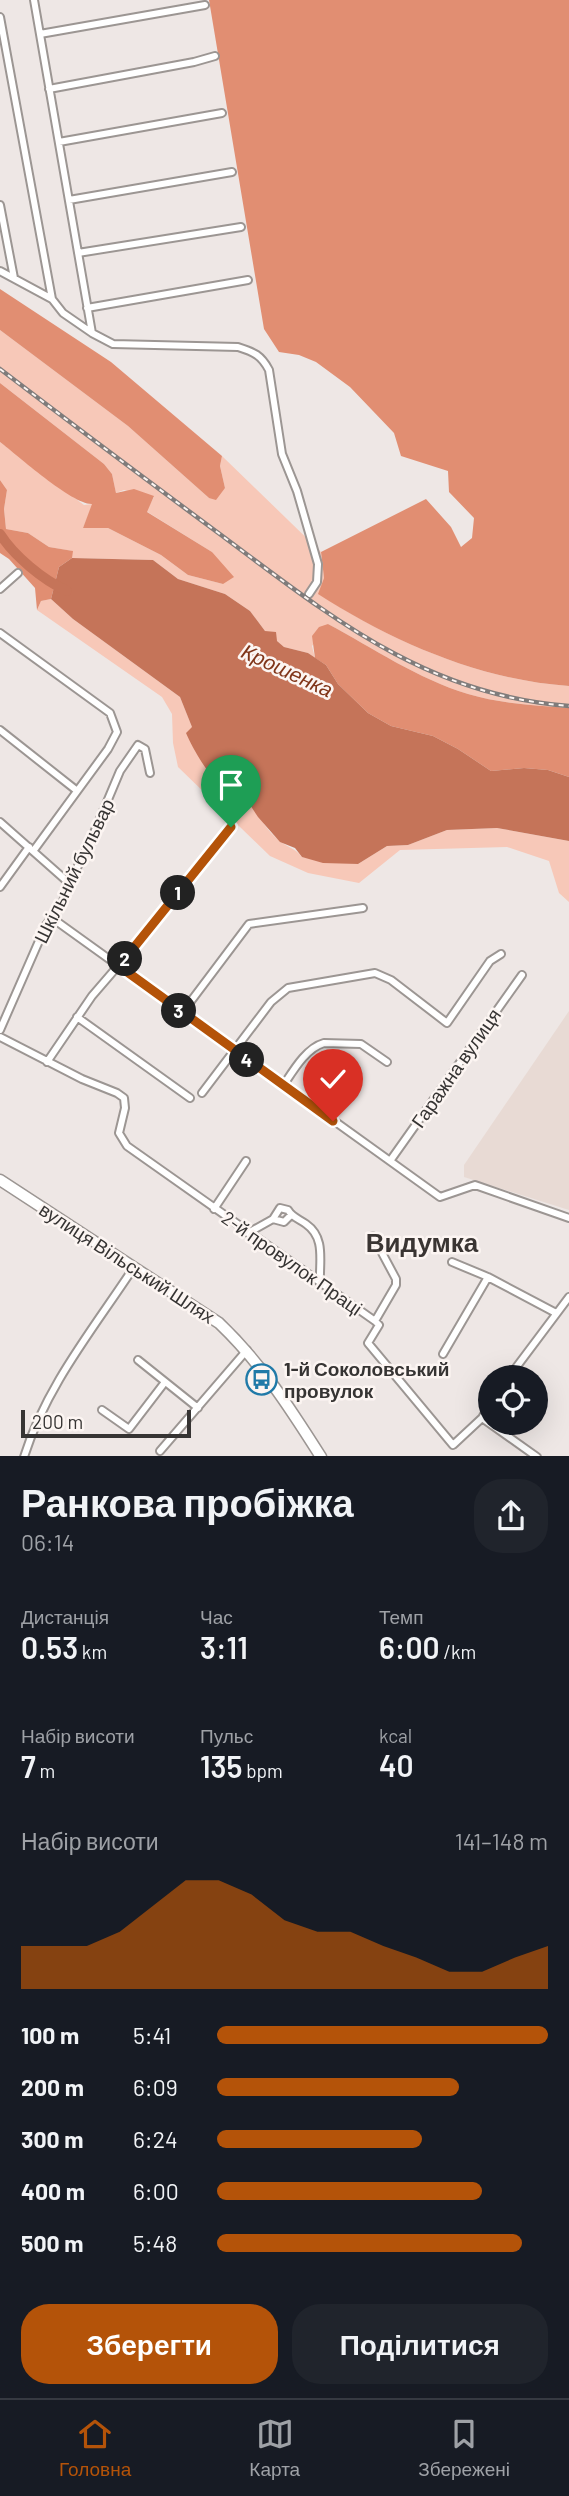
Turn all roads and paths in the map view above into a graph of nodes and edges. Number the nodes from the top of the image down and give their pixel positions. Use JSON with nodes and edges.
{"nodes":[{"id":1,"x":34,"y":0,"type":"edge"},
{"id":2,"x":205,"y":5,"type":"dead end"},
{"id":3,"x":0,"y":17,"type":"edge"},
{"id":4,"x":40,"y":34,"type":"junction"},
{"id":5,"x":215,"y":56,"type":"dead end"},
{"id":6,"x":49,"y":89,"type":"junction"},
{"id":7,"x":222,"y":113,"type":"dead end"},
{"id":8,"x":59,"y":142,"type":"junction"},
{"id":9,"x":232,"y":172,"type":"dead end"},
{"id":10,"x":69,"y":200,"type":"junction"},
{"id":11,"x":0,"y":205,"type":"edge"},
{"id":12,"x":241,"y":227,"type":"dead end"},
{"id":13,"x":78,"y":253,"type":"junction"},
{"id":14,"x":0,"y":271,"type":"edge"},
{"id":15,"x":14,"y":278,"type":"junction"},
{"id":16,"x":248,"y":280,"type":"dead end"},
{"id":17,"x":52,"y":299,"type":"junction"},
{"id":18,"x":87,"y":308,"type":"junction"},
{"id":19,"x":92,"y":333,"type":"junction"},
{"id":20,"x":18,"y":573,"type":"dead end"},
{"id":21,"x":0,"y":589,"type":"edge"},
{"id":22,"x":309,"y":594,"type":"dead end"},
{"id":23,"x":0,"y":634,"type":"edge"},
{"id":24,"x":0,"y":730,"type":"edge"},
{"id":25,"x":150,"y":773,"type":"dead end"},
{"id":26,"x":76,"y":790,"type":"junction"},
{"id":27,"x":0,"y":822,"type":"edge"},
{"id":28,"x":231,"y":827,"type":"dead end"},
{"id":29,"x":31,"y":848,"type":"junction"},
{"id":30,"x":69,"y":883,"type":"junction"},
{"id":31,"x":0,"y":887,"type":"edge"},
{"id":32,"x":363,"y":908,"type":"dead end"},
{"id":33,"x":52,"y":918,"type":"junction"},
{"id":34,"x":501,"y":954,"type":"dead end"},
{"id":35,"x":119,"y":966,"type":"junction"},
{"id":36,"x":522,"y":975,"type":"dead end"},
{"id":37,"x":182,"y":1013,"type":"junction"},
{"id":38,"x":77,"y":1017,"type":"junction"},
{"id":39,"x":0,"y":1029,"type":"edge"},
{"id":40,"x":0,"y":1037,"type":"edge"},
{"id":41,"x":234,"y":1050,"type":"junction"},
{"id":42,"x":47,"y":1062,"type":"junction"},
{"id":43,"x":387,"y":1062,"type":"dead end"},
{"id":44,"x":283,"y":1086,"type":"junction"},
{"id":45,"x":202,"y":1094,"type":"dead end"},
{"id":46,"x":190,"y":1098,"type":"dead end"},
{"id":47,"x":246,"y":1161,"type":"dead end"},
{"id":48,"x":390,"y":1161,"type":"junction"},
{"id":49,"x":0,"y":1180,"type":"edge"},
{"id":50,"x":214,"y":1209,"type":"junction"},
{"id":51,"x":291,"y":1215,"type":"junction"},
{"id":52,"x":569,"y":1218,"type":"edge"},
{"id":53,"x":273,"y":1219,"type":"junction"},
{"id":54,"x":248,"y":1233,"type":"junction"},
{"id":55,"x":373,"y":1236,"type":"dead end"},
{"id":56,"x":452,"y":1262,"type":"dead end"},
{"id":57,"x":134,"y":1267,"type":"junction"},
{"id":58,"x":488,"y":1277,"type":"junction"},
{"id":59,"x":320,"y":1283,"type":"junction"},
{"id":60,"x":568,"y":1301,"type":"edge"},
{"id":61,"x":556,"y":1313,"type":"junction"},
{"id":62,"x":375,"y":1321,"type":"junction"},
{"id":63,"x":247,"y":1350,"type":"junction"},
{"id":64,"x":443,"y":1354,"type":"dead end"},
{"id":65,"x":138,"y":1360,"type":"dead end"},
{"id":66,"x":518,"y":1365,"type":"edge"},
{"id":67,"x":165,"y":1382,"type":"junction"},
{"id":68,"x":198,"y":1408,"type":"junction"},
{"id":69,"x":102,"y":1410,"type":"dead end"},
{"id":70,"x":478,"y":1422,"type":"edge"},
{"id":71,"x":506,"y":1435,"type":"edge"},
{"id":72,"x":160,"y":1451,"type":"dead end"},
{"id":73,"x":24,"y":1456,"type":"edge"},
{"id":74,"x":320,"y":1456,"type":"edge"},
{"id":75,"x":536,"y":1456,"type":"edge"}],
"edges":[{"from":1,"to":4,"type":"street"},
{"from":2,"to":4,"type":"street"},
{"from":3,"to":17,"type":"street"},
{"from":4,"to":6,"type":"street"},
{"from":5,"to":6,"type":"street"},
{"from":6,"to":8,"type":"street"},
{"from":7,"to":8,"type":"street"},
{"from":8,"to":10,"type":"street"},
{"from":9,"to":10,"type":"street"},
{"from":10,"to":13,"type":"street"},
{"from":11,"to":15,"type":"street"},
{"from":12,"to":13,"type":"street"},
{"from":13,"to":18,"type":"street"},
{"from":14,"to":15,"type":"street"},
{"from":15,"to":17,"type":"street"},
{"from":16,"to":18,"type":"street"},
{"from":17,"to":19,"type":"street"},
{"from":18,"to":19,"type":"street"},
{"from":19,"to":22,"type":"street"},
{"from":20,"to":21,"type":"street"},
{"from":23,"to":26,"type":"street"},
{"from":24,"to":26,"type":"street"},
{"from":25,"to":30,"type":"street","name":"Шкільний бульвар"},
{"from":26,"to":29,"type":"street"},
{"from":27,"to":29,"type":"street"},
{"from":28,"to":35,"type":"street"},
{"from":29,"to":30,"type":"street"},
{"from":29,"to":31,"type":"street"},
{"from":30,"to":33,"type":"street","name":"Шкільний бульвар"},
{"from":32,"to":37,"type":"street"},
{"from":33,"to":35,"type":"street"},
{"from":33,"to":39,"type":"street","name":"Шкільний бульвар"},
{"from":34,"to":41,"type":"street"},
{"from":35,"to":37,"type":"street"},
{"from":35,"to":38,"type":"street"},
{"from":36,"to":48,"type":"street","name":"Гаражна вулиця"},
{"from":37,"to":41,"type":"street"},
{"from":38,"to":42,"type":"street"},
{"from":38,"to":46,"type":"street"},
{"from":40,"to":42,"type":"street"},
{"from":41,"to":44,"type":"street"},
{"from":41,"to":45,"type":"street"},
{"from":42,"to":50,"type":"street","name":"2-й провулок Праці"},
{"from":43,"to":44,"type":"street"},
{"from":44,"to":48,"type":"street"},
{"from":47,"to":50,"type":"street"},
{"from":48,"to":52,"type":"street"},
{"from":49,"to":57,"type":"street","name":"вулиця Вільський Шлях"},
{"from":50,"to":54,"type":"street","name":"2-й провулок Праці"},
{"from":51,"to":53,"type":"street"},
{"from":51,"to":53,"type":"street"},
{"from":51,"to":59,"type":"street"},
{"from":53,"to":54,"type":"street"},
{"from":54,"to":59,"type":"street","name":"2-й провулок Праці"},
{"from":55,"to":62,"type":"street"},
{"from":56,"to":58,"type":"street"},
{"from":57,"to":63,"type":"street","name":"вулиця Вільський Шлях"},
{"from":57,"to":73,"type":"street"},
{"from":58,"to":61,"type":"street"},
{"from":58,"to":64,"type":"street"},
{"from":59,"to":62,"type":"street","name":"2-й провулок Праці"},
{"from":60,"to":61,"type":"street"},
{"from":61,"to":66,"type":"street"},
{"from":62,"to":70,"type":"street","name":"2-й провулок Праці"},
{"from":63,"to":68,"type":"street"},
{"from":63,"to":74,"type":"street","name":"вулиця Вільський Шлях"},
{"from":65,"to":67,"type":"street"},
{"from":67,"to":68,"type":"street"},
{"from":67,"to":69,"type":"street"},
{"from":68,"to":72,"type":"street"},
{"from":71,"to":75,"type":"street"}]}
